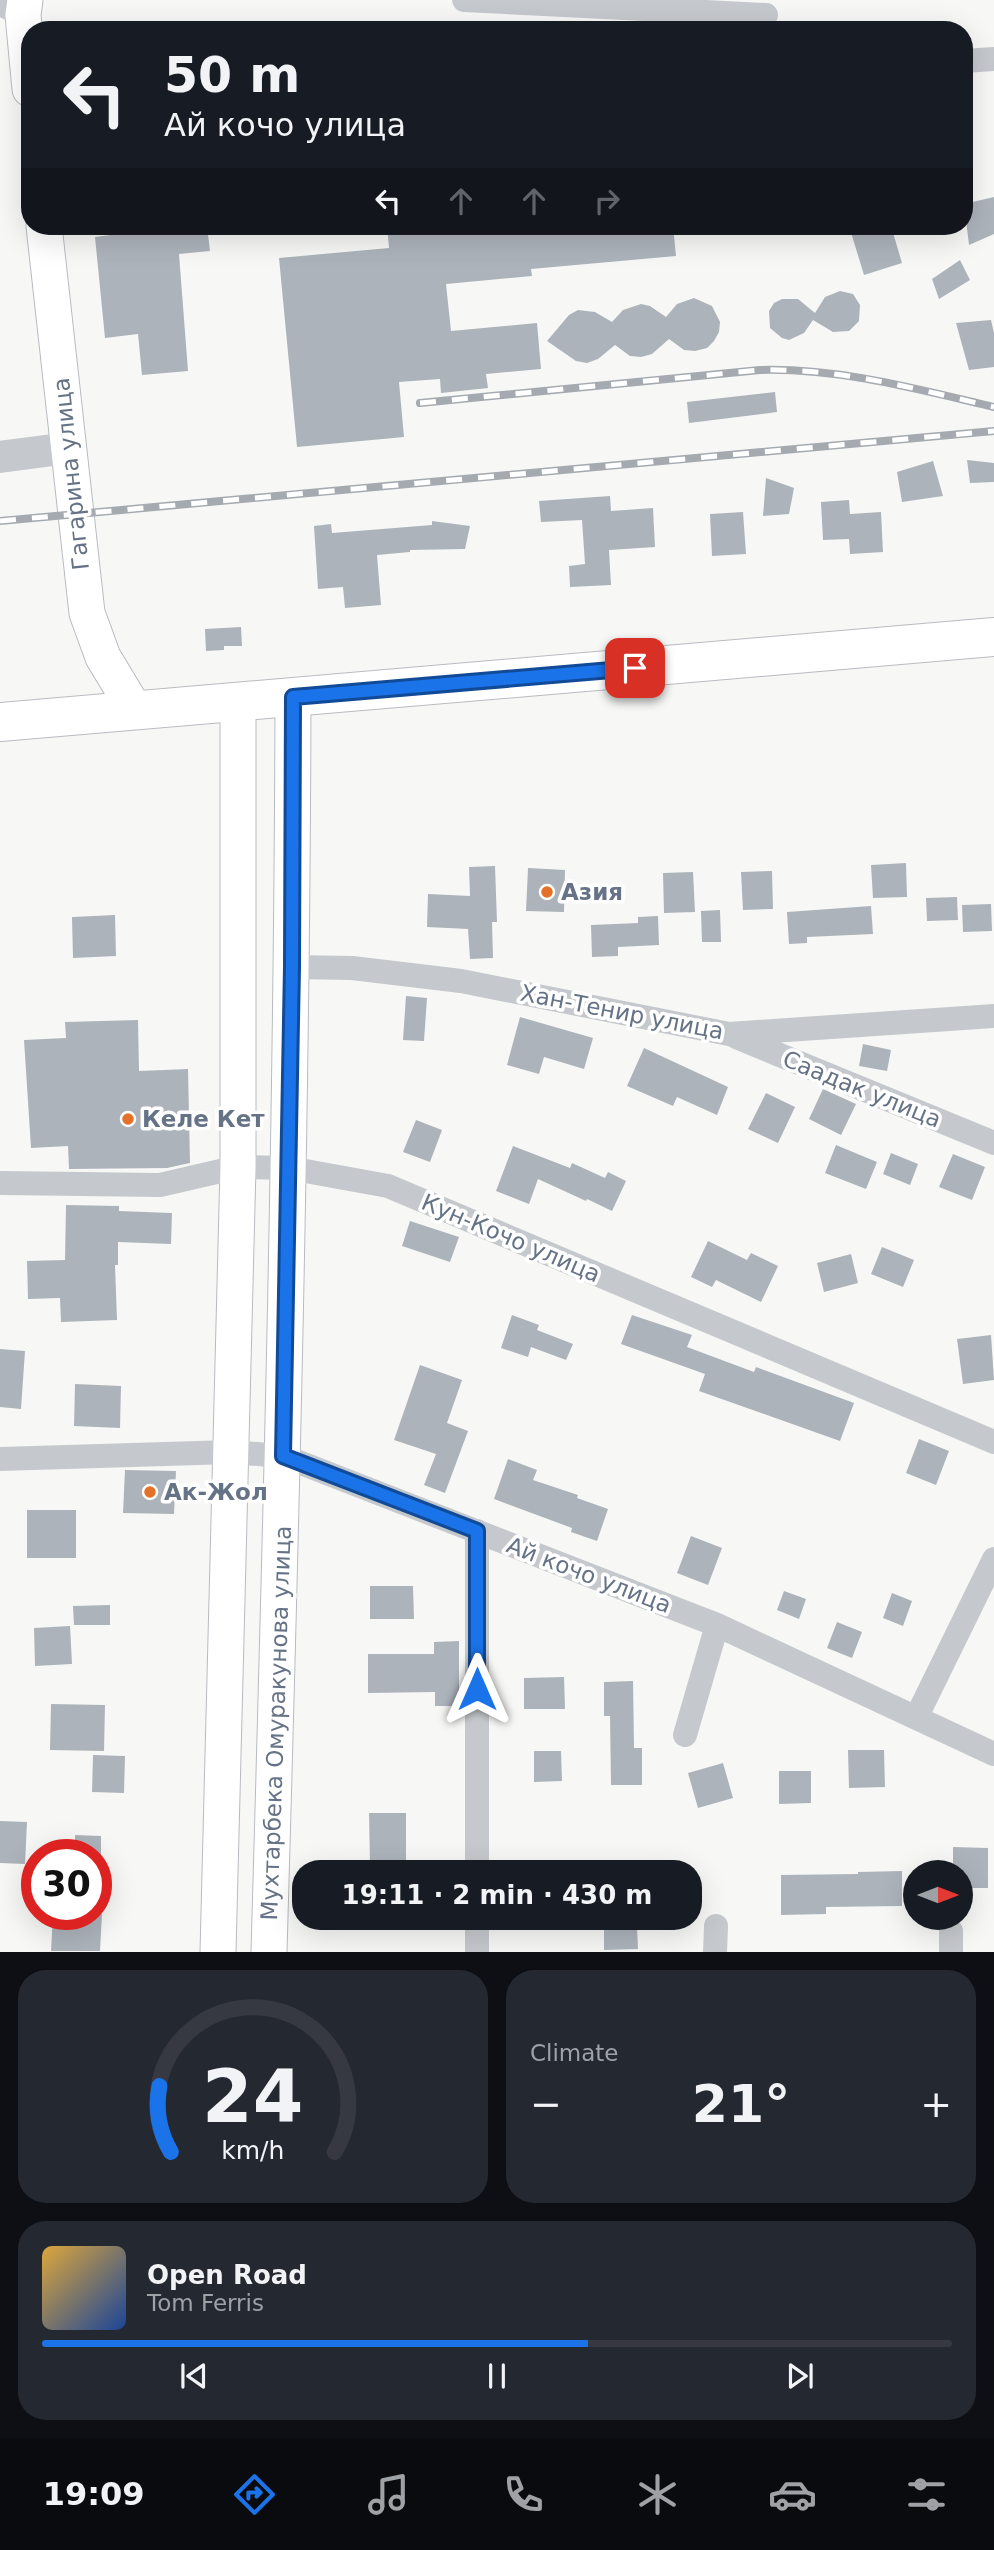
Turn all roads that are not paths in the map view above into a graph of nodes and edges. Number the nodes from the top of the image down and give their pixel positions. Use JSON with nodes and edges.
{"nodes":[{"id":1,"x":464,"y":0,"type":"edge"},
{"id":2,"x":16,"y":6,"type":"edge"},
{"id":3,"x":766,"y":15,"type":"dead end"},
{"id":4,"x":21,"y":36,"type":"edge"},
{"id":5,"x":994,"y":59,"type":"edge"},
{"id":6,"x":973,"y":60,"type":"edge"},
{"id":7,"x":45,"y":235,"type":"edge"},
{"id":8,"x":68,"y":448,"type":"junction"},
{"id":9,"x":0,"y":457,"type":"edge"},
{"id":10,"x":994,"y":637,"type":"edge"},
{"id":11,"x":293,"y":697,"type":"junction"},
{"id":12,"x":238,"y":702,"type":"junction"},
{"id":13,"x":135,"y":710,"type":"junction"},
{"id":14,"x":0,"y":722,"type":"edge"},
{"id":15,"x":292,"y":967,"type":"junction"},
{"id":16,"x":994,"y":1016,"type":"edge"},
{"id":17,"x":729,"y":1034,"type":"junction"},
{"id":18,"x":994,"y":1143,"type":"edge"},
{"id":19,"x":237,"y":1167,"type":"junction"},
{"id":20,"x":289,"y":1168,"type":"junction"},
{"id":21,"x":0,"y":1183,"type":"edge"},
{"id":22,"x":994,"y":1442,"type":"edge"},
{"id":23,"x":231,"y":1452,"type":"junction"},
{"id":24,"x":283,"y":1456,"type":"junction"},
{"id":25,"x":0,"y":1459,"type":"edge"},
{"id":26,"x":477,"y":1531,"type":"junction"},
{"id":27,"x":994,"y":1559,"type":"edge"},
{"id":28,"x":717,"y":1625,"type":"junction"},
{"id":29,"x":917,"y":1716,"type":"junction"},
{"id":30,"x":685,"y":1735,"type":"dead end"},
{"id":31,"x":994,"y":1754,"type":"edge"},
{"id":32,"x":477,"y":1860,"type":"edge"},
{"id":33,"x":716,"y":1926,"type":"dead end"},
{"id":34,"x":477,"y":1930,"type":"edge"},
{"id":35,"x":218,"y":1951,"type":"edge"},
{"id":36,"x":270,"y":1951,"type":"edge"},
{"id":37,"x":477,"y":1951,"type":"edge"},
{"id":38,"x":715,"y":1951,"type":"edge"}],
"edges":[{"from":1,"to":3,"type":"street"},
{"from":2,"to":4,"type":"main road"},
{"from":5,"to":6,"type":"street"},
{"from":7,"to":8,"type":"main road","name":"Гагарина улица"},
{"from":8,"to":9,"type":"street"},
{"from":8,"to":13,"type":"main road","name":"Гагарина улица"},
{"from":10,"to":11,"type":"main road"},
{"from":11,"to":12,"type":"main road"},
{"from":11,"to":15,"type":"main road","name":"Мухтарбека Омуракунова улица"},
{"from":12,"to":13,"type":"main road"},
{"from":12,"to":19,"type":"main road"},
{"from":13,"to":14,"type":"main road"},
{"from":15,"to":17,"type":"street","name":"Хан-Тенир улица"},
{"from":15,"to":20,"type":"main road","name":"Мухтарбека Омуракунова улица"},
{"from":16,"to":17,"type":"street","name":"Хан-Тенир улица"},
{"from":17,"to":18,"type":"street","name":"Саадак улица"},
{"from":19,"to":20,"type":"street","name":"Кун-Кочо улица"},
{"from":19,"to":21,"type":"street","name":"Кун-Кочо улица"},
{"from":19,"to":23,"type":"main road"},
{"from":20,"to":22,"type":"street","name":"Кун-Кочо улица"},
{"from":20,"to":24,"type":"main road","name":"Мухтарбека Омуракунова улица"},
{"from":23,"to":24,"type":"street","name":"Ай кочо улица"},
{"from":23,"to":25,"type":"street","name":"Ай кочо улица"},
{"from":23,"to":35,"type":"main road"},
{"from":24,"to":26,"type":"street","name":"Ай кочо улица"},
{"from":24,"to":36,"type":"main road","name":"Мухтарбека Омуракунова улица"},
{"from":26,"to":28,"type":"street","name":"Ай кочо улица"},
{"from":26,"to":32,"type":"street"},
{"from":27,"to":29,"type":"street"},
{"from":28,"to":29,"type":"street","name":"Ай кочо улица"},
{"from":28,"to":30,"type":"street"},
{"from":29,"to":31,"type":"street","name":"Ай кочо улица"},
{"from":33,"to":38,"type":"street"},
{"from":34,"to":37,"type":"street"}]}
